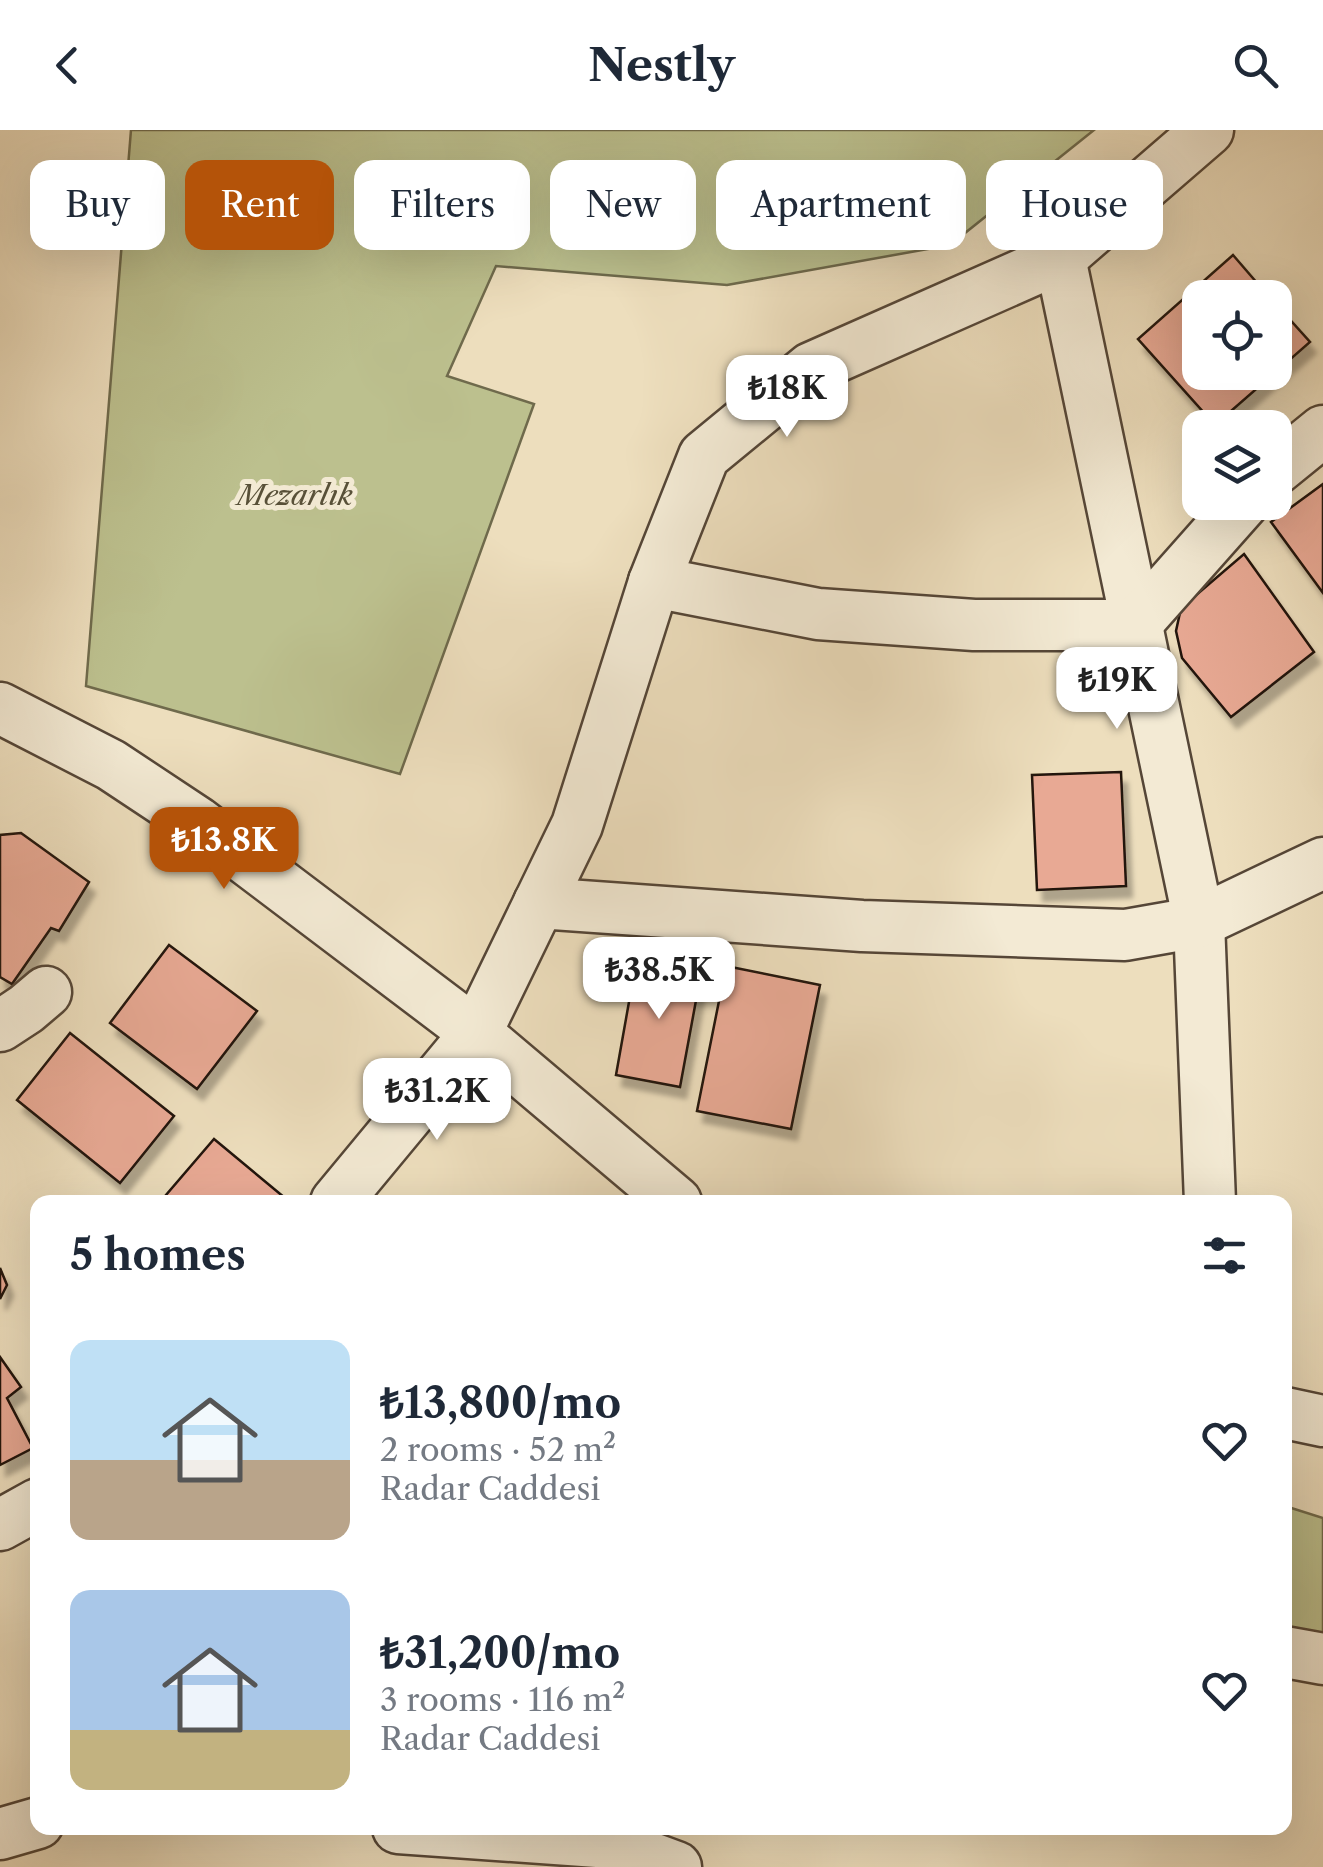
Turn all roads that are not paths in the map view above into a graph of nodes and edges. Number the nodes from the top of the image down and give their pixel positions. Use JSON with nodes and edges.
{"nodes":[{"id":1,"x":1208,"y":130,"type":"edge"},
{"id":2,"x":1060,"y":258,"type":"junction"},
{"id":3,"x":1323,"y":431,"type":"edge"},
{"id":4,"x":1292,"y":456,"type":"edge"},
{"id":5,"x":1228,"y":520,"type":"edge"},
{"id":6,"x":654,"y":582,"type":"junction"},
{"id":7,"x":1135,"y":625,"type":"junction"},
{"id":8,"x":0,"y":708,"type":"edge"},
{"id":9,"x":1323,"y":863,"type":"edge"},
{"id":10,"x":539,"y":903,"type":"junction"},
{"id":11,"x":1199,"y":922,"type":"junction"},
{"id":12,"x":46,"y":992,"type":"dead end"},
{"id":13,"x":0,"y":1026,"type":"edge"},
{"id":14,"x":476,"y":1032,"type":"junction"},
{"id":15,"x":342,"y":1195,"type":"edge"},
{"id":16,"x":668,"y":1195,"type":"edge"},
{"id":17,"x":1210,"y":1195,"type":"edge"},
{"id":18,"x":1292,"y":1414,"type":"edge"},
{"id":19,"x":1323,"y":1421,"type":"edge"},
{"id":20,"x":30,"y":1508,"type":"edge"},
{"id":21,"x":0,"y":1524,"type":"edge"},
{"id":22,"x":1292,"y":1653,"type":"edge"},
{"id":23,"x":1323,"y":1659,"type":"edge"},
{"id":24,"x":30,"y":1825,"type":"edge"},
{"id":25,"x":0,"y":1834,"type":"edge"},
{"id":26,"x":612,"y":1835,"type":"edge"},
{"id":27,"x":676,"y":1867,"type":"edge"}],
"edges":[{"from":1,"to":2,"type":"street"},
{"from":2,"to":6,"type":"street"},
{"from":2,"to":7,"type":"street"},
{"from":3,"to":4,"type":"street"},
{"from":5,"to":7,"type":"street"},
{"from":6,"to":7,"type":"street"},
{"from":6,"to":10,"type":"street"},
{"from":7,"to":11,"type":"street"},
{"from":8,"to":14,"type":"street"},
{"from":9,"to":11,"type":"street"},
{"from":10,"to":11,"type":"street"},
{"from":10,"to":14,"type":"street"},
{"from":11,"to":17,"type":"street"},
{"from":12,"to":13,"type":"street"},
{"from":14,"to":15,"type":"street"},
{"from":14,"to":16,"type":"street"},
{"from":18,"to":19,"type":"street"},
{"from":20,"to":21,"type":"street"},
{"from":22,"to":23,"type":"street"},
{"from":24,"to":25,"type":"street"},
{"from":26,"to":27,"type":"street"}]}
